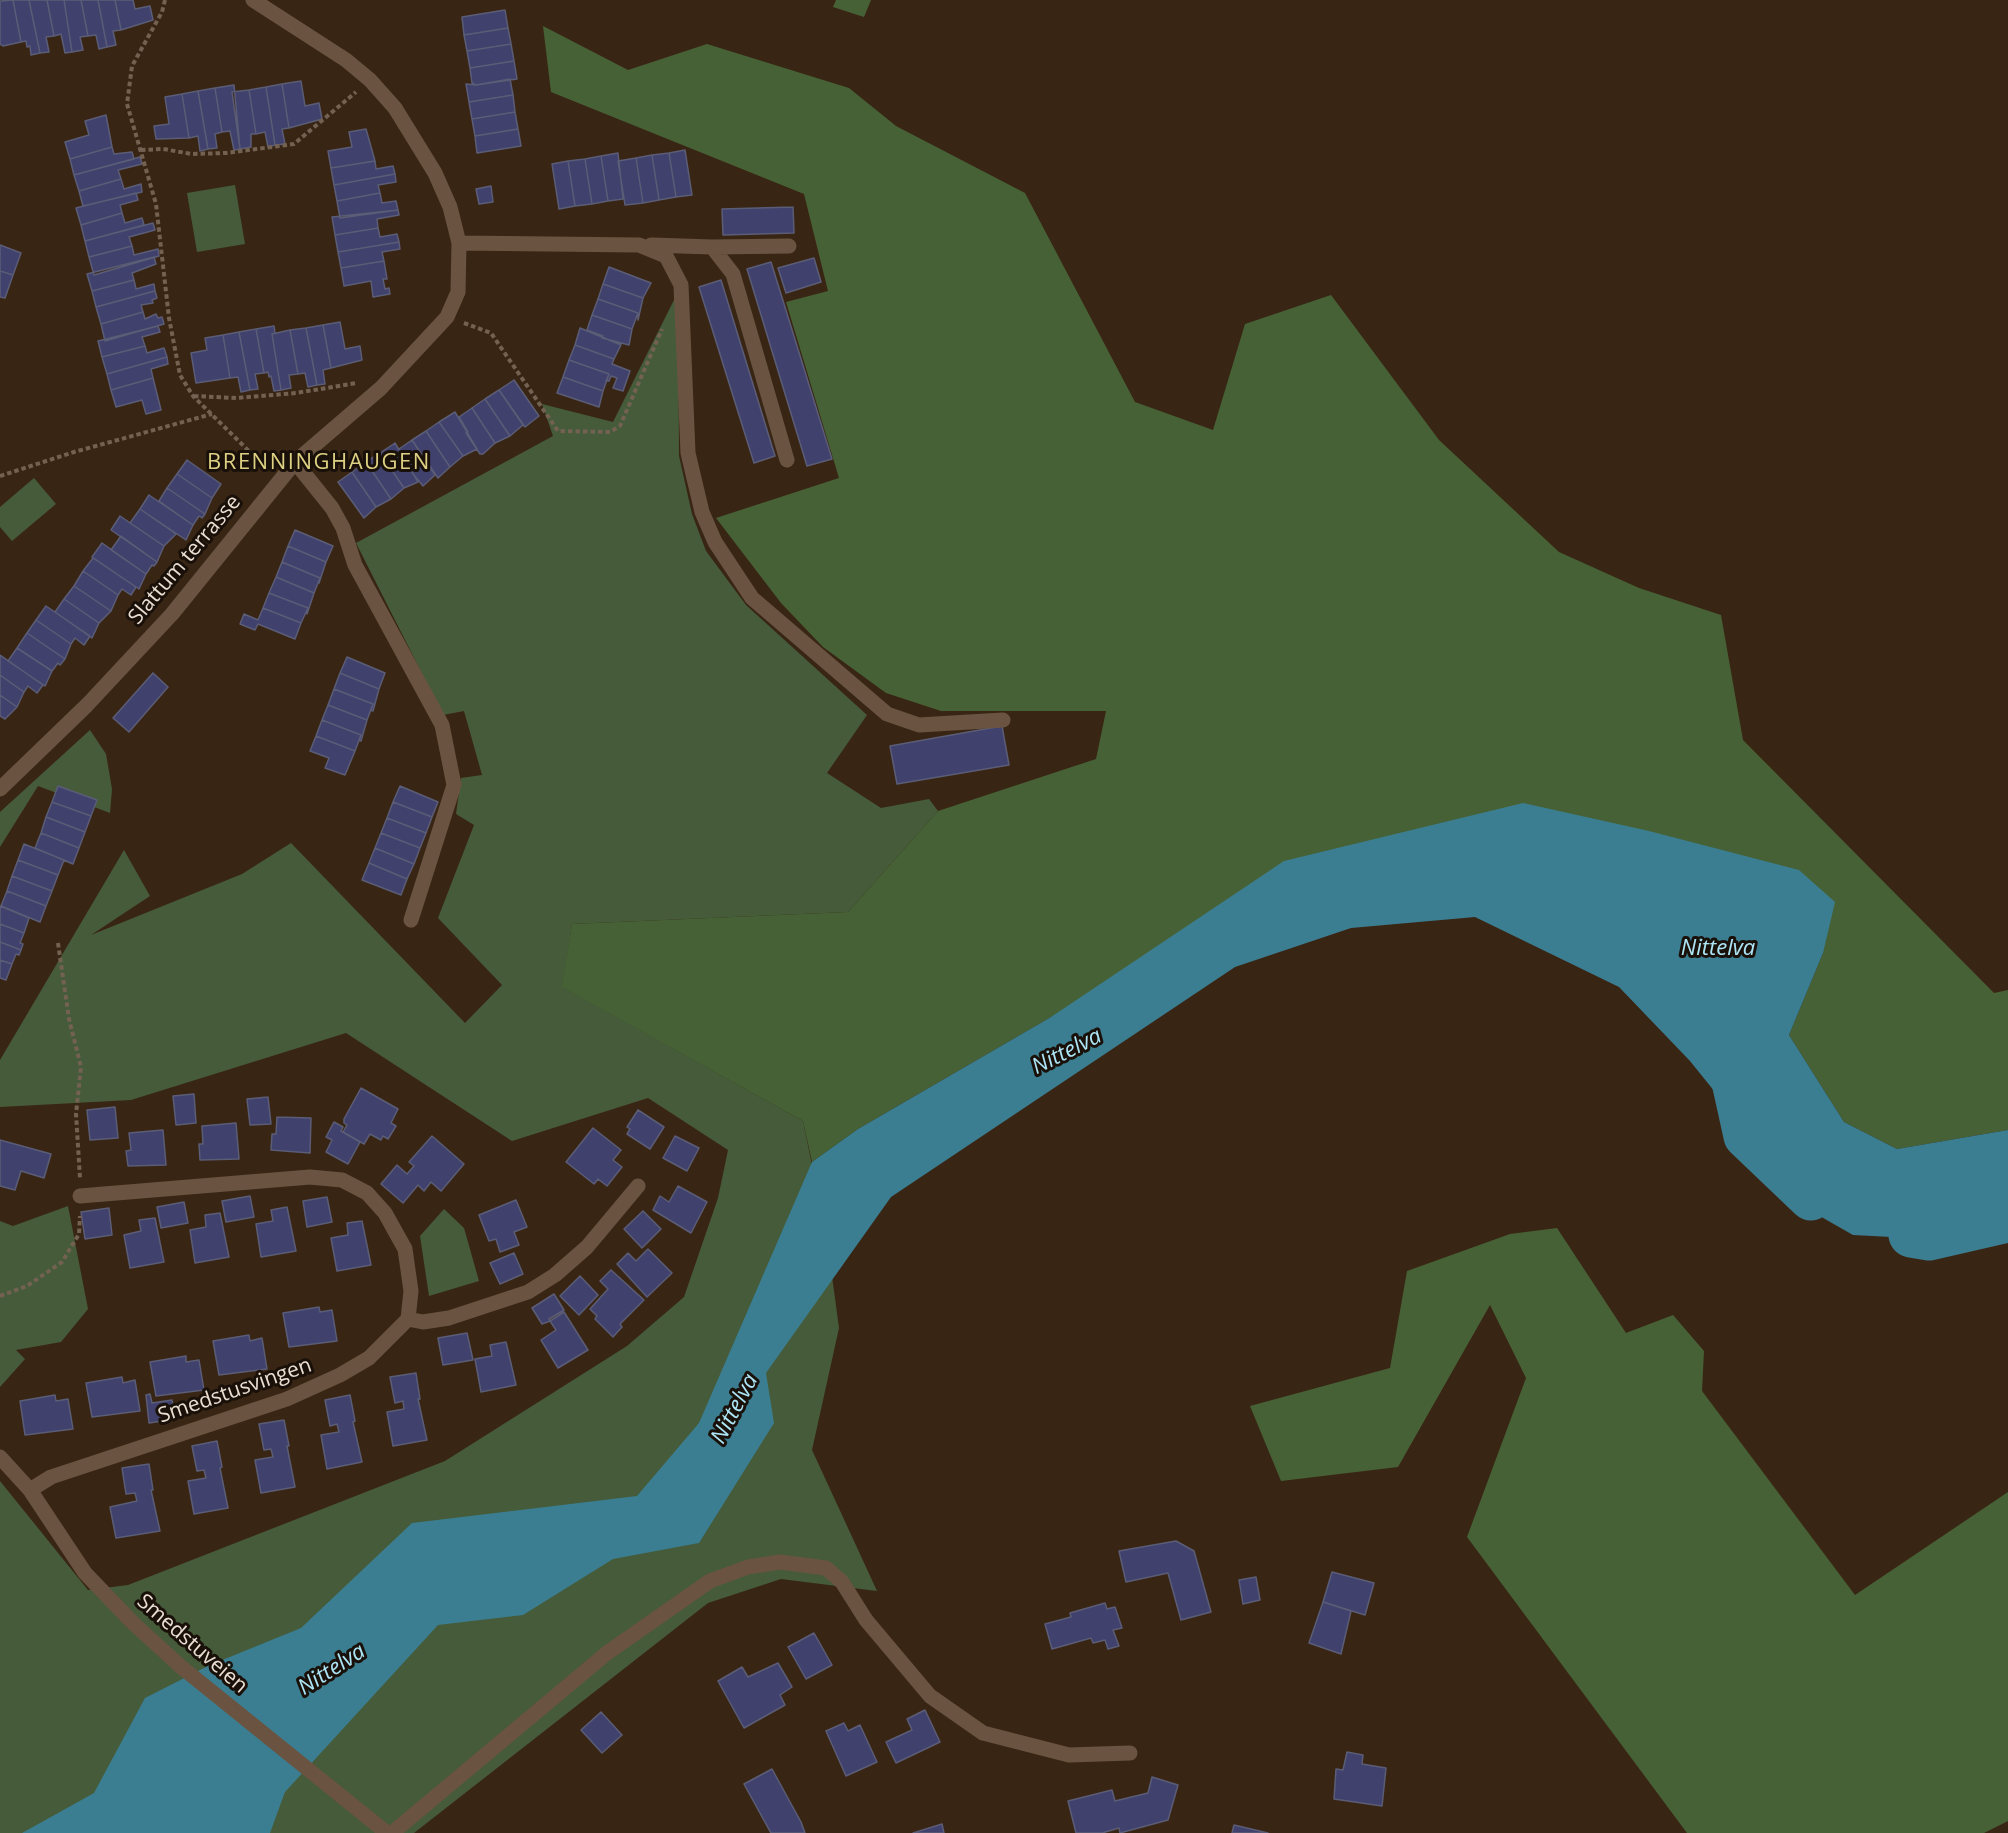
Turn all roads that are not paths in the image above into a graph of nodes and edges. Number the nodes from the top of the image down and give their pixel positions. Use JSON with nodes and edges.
{"nodes":[{"id":1,"x":253,"y":0,"type":"edge"},
{"id":2,"x":459,"y":243,"type":"junction"},
{"id":3,"x":639,"y":245,"type":"junction"},
{"id":4,"x":789,"y":246,"type":"dead end"},
{"id":5,"x":712,"y":247,"type":"junction"},
{"id":6,"x":787,"y":460,"type":"dead end"},
{"id":7,"x":295,"y":462,"type":"junction"},
{"id":8,"x":1003,"y":720,"type":"dead end"},
{"id":9,"x":0,"y":789,"type":"edge"},
{"id":10,"x":411,"y":920,"type":"dead end"},
{"id":11,"x":638,"y":1186,"type":"dead end"},
{"id":12,"x":80,"y":1196,"type":"road end"},
{"id":13,"x":408,"y":1319,"type":"junction"},
{"id":14,"x":0,"y":1457,"type":"edge"},
{"id":15,"x":30,"y":1490,"type":"junction"},
{"id":16,"x":1130,"y":1753,"type":"dead end"},
{"id":17,"x":387,"y":1833,"type":"edge"},
{"id":18,"x":392,"y":1833,"type":"edge"}],
"edges":[{"from":1,"to":2,"type":"street","name":"Slattum terrasse"},
{"from":2,"to":3,"type":"street"},
{"from":2,"to":7,"type":"street","name":"Slattum terrasse"},
{"from":3,"to":5,"type":"street"},
{"from":3,"to":8,"type":"street"},
{"from":4,"to":5,"type":"street"},
{"from":5,"to":6,"type":"street"},
{"from":7,"to":9,"type":"street","name":"Slattum terrasse"},
{"from":7,"to":10,"type":"street"},
{"from":11,"to":13,"type":"street"},
{"from":12,"to":13,"type":"street"},
{"from":13,"to":15,"type":"street","name":"Smedstusvingen"},
{"from":14,"to":15,"type":"street","name":"Smedstuveien"},
{"from":15,"to":17,"type":"street","name":"Smedstuveien"},
{"from":16,"to":18,"type":"street"}]}
